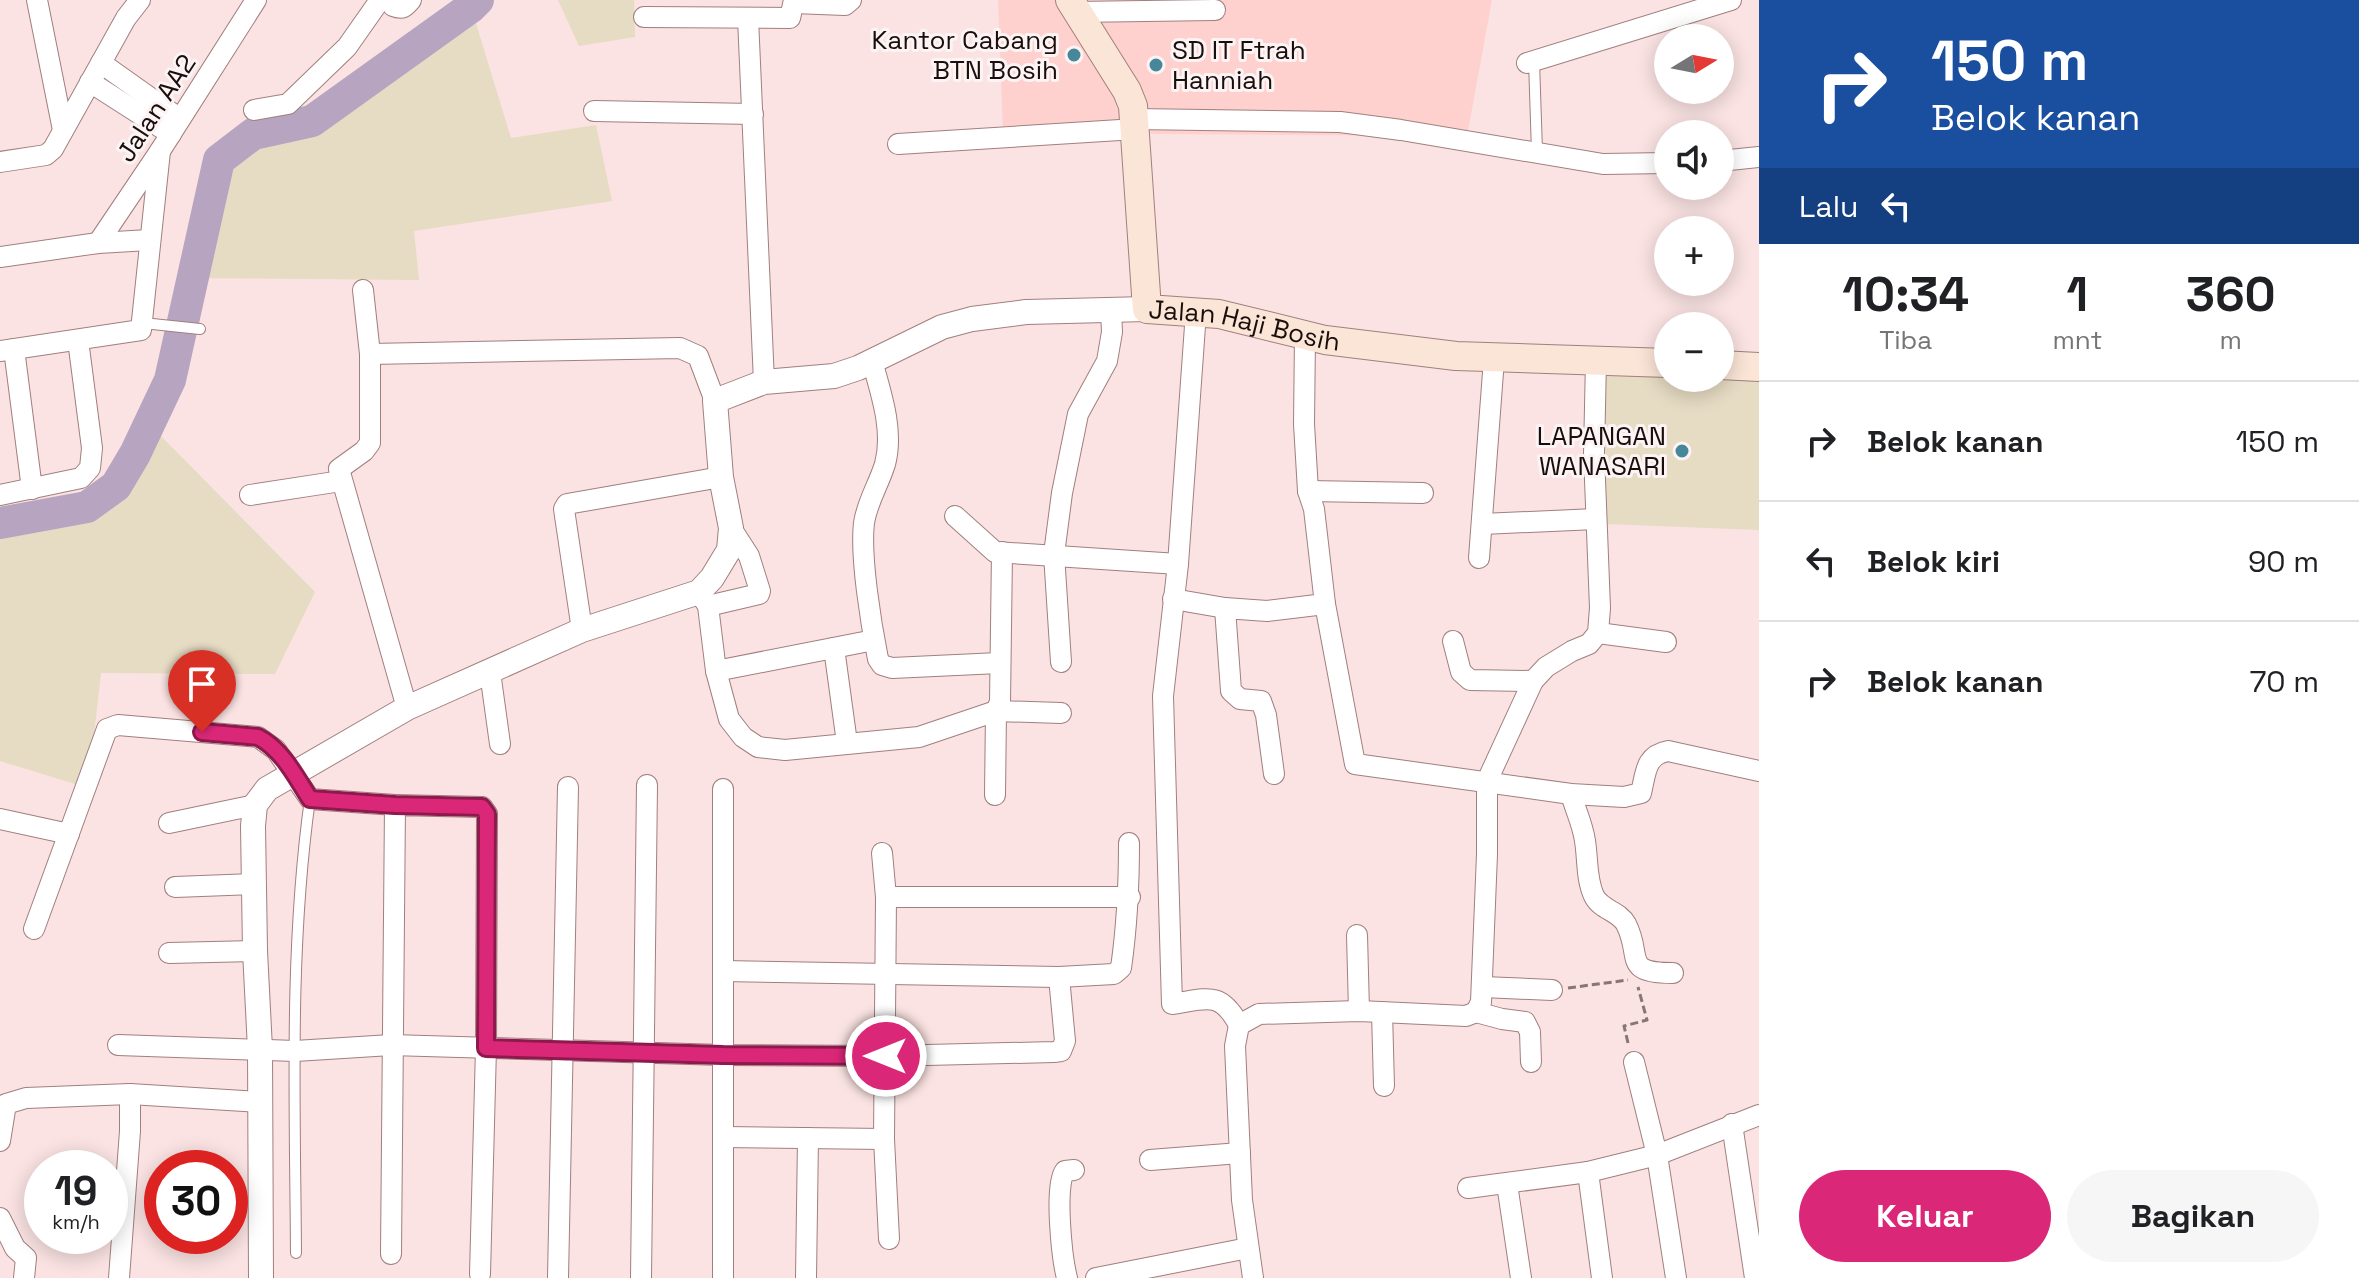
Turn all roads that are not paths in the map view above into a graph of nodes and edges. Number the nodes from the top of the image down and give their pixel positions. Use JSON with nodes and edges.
{"nodes":[{"id":1,"x":37,"y":0,"type":"edge"},
{"id":2,"x":140,"y":0,"type":"edge"},
{"id":3,"x":256,"y":0,"type":"edge"},
{"id":4,"x":380,"y":0,"type":"edge"},
{"id":5,"x":391,"y":0,"type":"edge"},
{"id":6,"x":411,"y":0,"type":"edge"},
{"id":7,"x":851,"y":0,"type":"edge"},
{"id":8,"x":794,"y":1,"type":"edge"},
{"id":9,"x":1728,"y":1,"type":"edge"},
{"id":10,"x":1073,"y":6,"type":"edge"},
{"id":11,"x":124,"y":9,"type":"edge"},
{"id":12,"x":1215,"y":10,"type":"dead end"},
{"id":13,"x":644,"y":17,"type":"dead end"},
{"id":14,"x":748,"y":18,"type":"junction"},
{"id":15,"x":1531,"y":62,"type":"joint"},
{"id":16,"x":101,"y":63,"type":"junction"},
{"id":17,"x":90,"y":82,"type":"junction"},
{"id":18,"x":254,"y":110,"type":"dead end"},
{"id":19,"x":594,"y":111,"type":"dead end"},
{"id":20,"x":753,"y":114,"type":"junction"},
{"id":21,"x":1136,"y":124,"type":"junction"},
{"id":22,"x":63,"y":130,"type":"junction"},
{"id":23,"x":171,"y":135,"type":"junction"},
{"id":24,"x":898,"y":144,"type":"dead end"},
{"id":25,"x":1537,"y":152,"type":"junction"},
{"id":26,"x":1759,"y":157,"type":"edge"},
{"id":27,"x":1734,"y":160,"type":"edge"},
{"id":28,"x":0,"y":162,"type":"edge"},
{"id":29,"x":1654,"y":163,"type":"edge"},
{"id":30,"x":149,"y":240,"type":"junction"},
{"id":31,"x":98,"y":243,"type":"junction"},
{"id":32,"x":0,"y":257,"type":"edge"},
{"id":33,"x":363,"y":290,"type":"dead end"},
{"id":34,"x":1147,"y":309,"type":"junction"},
{"id":35,"x":1111,"y":310,"type":"junction"},
{"id":36,"x":1196,"y":312,"type":"junction"},
{"id":37,"x":147,"y":326,"type":"junction"},
{"id":38,"x":195,"y":328,"type":"dead end"},
{"id":39,"x":1305,"y":335,"type":"junction"},
{"id":40,"x":78,"y":340,"type":"junction"},
{"id":41,"x":7,"y":350,"type":"edge"},
{"id":42,"x":370,"y":354,"type":"junction"},
{"id":43,"x":1494,"y":359,"type":"junction"},
{"id":44,"x":1596,"y":360,"type":"junction"},
{"id":45,"x":872,"y":361,"type":"junction"},
{"id":46,"x":1654,"y":362,"type":"edge"},
{"id":47,"x":1734,"y":366,"type":"edge"},
{"id":48,"x":1759,"y":367,"type":"edge"},
{"id":49,"x":764,"y":382,"type":"junction"},
{"id":50,"x":715,"y":401,"type":"junction"},
{"id":51,"x":721,"y":477,"type":"junction"},
{"id":52,"x":341,"y":481,"type":"junction"},
{"id":53,"x":32,"y":489,"type":"junction"},
{"id":54,"x":1308,"y":491,"type":"junction"},
{"id":55,"x":1423,"y":493,"type":"dead end"},
{"id":56,"x":0,"y":495,"type":"edge"},
{"id":57,"x":250,"y":495,"type":"dead end"},
{"id":58,"x":955,"y":516,"type":"dead end"},
{"id":59,"x":1596,"y":519,"type":"junction"},
{"id":60,"x":1482,"y":524,"type":"junction"},
{"id":61,"x":731,"y":528,"type":"junction"},
{"id":62,"x":1002,"y":552,"type":"junction"},
{"id":63,"x":1054,"y":554,"type":"junction"},
{"id":64,"x":1479,"y":558,"type":"dead end"},
{"id":65,"x":1178,"y":564,"type":"junction"},
{"id":66,"x":703,"y":599,"type":"junction"},
{"id":67,"x":1173,"y":599,"type":"junction"},
{"id":68,"x":1325,"y":604,"type":"junction"},
{"id":69,"x":1225,"y":608,"type":"junction"},
{"id":70,"x":582,"y":630,"type":"junction"},
{"id":71,"x":1598,"y":633,"type":"junction"},
{"id":72,"x":874,"y":640,"type":"junction"},
{"id":73,"x":1453,"y":641,"type":"dead end"},
{"id":74,"x":1666,"y":642,"type":"dead end"},
{"id":75,"x":834,"y":648,"type":"junction"},
{"id":76,"x":1061,"y":662,"type":"dead end"},
{"id":77,"x":999,"y":663,"type":"junction"},
{"id":78,"x":716,"y":671,"type":"junction"},
{"id":79,"x":490,"y":672,"type":"junction"},
{"id":80,"x":1533,"y":681,"type":"junction"},
{"id":81,"x":407,"y":708,"type":"junction"},
{"id":82,"x":996,"y":711,"type":"junction"},
{"id":83,"x":1061,"y":713,"type":"dead end"},
{"id":84,"x":847,"y":743,"type":"junction"},
{"id":85,"x":500,"y":744,"type":"dead end"},
{"id":86,"x":1759,"y":771,"type":"edge"},
{"id":87,"x":293,"y":772,"type":"junction"},
{"id":88,"x":1274,"y":774,"type":"dead end"},
{"id":89,"x":1487,"y":781,"type":"junction"},
{"id":90,"x":647,"y":785,"type":"dead end"},
{"id":91,"x":568,"y":787,"type":"dead end"},
{"id":92,"x":723,"y":789,"type":"dead end"},
{"id":93,"x":1571,"y":794,"type":"junction"},
{"id":94,"x":995,"y":795,"type":"dead end"},
{"id":95,"x":310,"y":799,"type":"junction"},
{"id":96,"x":255,"y":805,"type":"junction"},
{"id":97,"x":395,"y":805,"type":"junction"},
{"id":98,"x":0,"y":819,"type":"edge"},
{"id":99,"x":169,"y":823,"type":"dead end"},
{"id":100,"x":69,"y":834,"type":"junction"},
{"id":101,"x":1129,"y":843,"type":"dead end"},
{"id":102,"x":882,"y":853,"type":"dead end"},
{"id":103,"x":254,"y":884,"type":"junction"},
{"id":104,"x":175,"y":887,"type":"dead end"},
{"id":105,"x":886,"y":897,"type":"junction"},
{"id":106,"x":1130,"y":897,"type":"junction"},
{"id":107,"x":34,"y":929,"type":"dead end"},
{"id":108,"x":1357,"y":935,"type":"dead end"},
{"id":109,"x":255,"y":951,"type":"junction"},
{"id":110,"x":169,"y":953,"type":"dead end"},
{"id":111,"x":723,"y":971,"type":"junction"},
{"id":112,"x":1673,"y":973,"type":"dead end"},
{"id":113,"x":884,"y":976,"type":"junction"},
{"id":114,"x":1059,"y":977,"type":"junction"},
{"id":115,"x":1483,"y":987,"type":"junction"},
{"id":116,"x":1552,"y":990,"type":"road end"},
{"id":117,"x":1359,"y":1011,"type":"junction"},
{"id":118,"x":1382,"y":1012,"type":"junction"},
{"id":119,"x":1476,"y":1012,"type":"junction"},
{"id":120,"x":1239,"y":1025,"type":"junction"},
{"id":121,"x":118,"y":1045,"type":"dead end"},
{"id":122,"x":391,"y":1045,"type":"junction"},
{"id":123,"x":486,"y":1048,"type":"junction"},
{"id":124,"x":260,"y":1049,"type":"junction"},
{"id":125,"x":560,"y":1050,"type":"junction"},
{"id":126,"x":295,"y":1051,"type":"junction"},
{"id":127,"x":643,"y":1053,"type":"junction"},
{"id":128,"x":723,"y":1055,"type":"junction"},
{"id":129,"x":886,"y":1056,"type":"junction"},
{"id":130,"x":1531,"y":1062,"type":"dead end"},
{"id":131,"x":1634,"y":1062,"type":"road end"},
{"id":132,"x":1384,"y":1086,"type":"dead end"},
{"id":133,"x":130,"y":1094,"type":"junction"},
{"id":134,"x":3,"y":1102,"type":"edge"},
{"id":135,"x":261,"y":1102,"type":"junction"},
{"id":136,"x":1759,"y":1115,"type":"edge"},
{"id":137,"x":1732,"y":1124,"type":"junction"},
{"id":138,"x":723,"y":1137,"type":"junction"},
{"id":139,"x":808,"y":1138,"type":"junction"},
{"id":140,"x":884,"y":1139,"type":"junction"},
{"id":141,"x":0,"y":1141,"type":"edge"},
{"id":142,"x":1240,"y":1153,"type":"junction"},
{"id":143,"x":1657,"y":1155,"type":"junction"},
{"id":144,"x":1150,"y":1160,"type":"dead end"},
{"id":145,"x":1074,"y":1170,"type":"dead end"},
{"id":146,"x":1588,"y":1172,"type":"junction"},
{"id":147,"x":1507,"y":1184,"type":"junction"},
{"id":148,"x":1468,"y":1188,"type":"dead end"},
{"id":149,"x":0,"y":1218,"type":"edge"},
{"id":150,"x":889,"y":1239,"type":"dead end"},
{"id":151,"x":1248,"y":1248,"type":"junction"},
{"id":152,"x":296,"y":1253,"type":"dead end"},
{"id":153,"x":391,"y":1254,"type":"dead end"},
{"id":154,"x":480,"y":1274,"type":"dead end"},
{"id":155,"x":24,"y":1278,"type":"edge"},
{"id":156,"x":119,"y":1278,"type":"edge"},
{"id":157,"x":261,"y":1278,"type":"edge"},
{"id":158,"x":558,"y":1278,"type":"edge"},
{"id":159,"x":641,"y":1278,"type":"edge"},
{"id":160,"x":723,"y":1278,"type":"edge"},
{"id":161,"x":806,"y":1278,"type":"edge"},
{"id":162,"x":1067,"y":1278,"type":"edge"},
{"id":163,"x":1096,"y":1278,"type":"edge"},
{"id":164,"x":1253,"y":1278,"type":"edge"},
{"id":165,"x":1521,"y":1278,"type":"edge"},
{"id":166,"x":1602,"y":1278,"type":"edge"},
{"id":167,"x":1676,"y":1278,"type":"edge"},
{"id":168,"x":1755,"y":1278,"type":"edge"}],
"edges":[{"from":1,"to":22,"type":"street"},
{"from":2,"to":11,"type":"street"},
{"from":3,"to":23,"type":"street","name":"Jalan AA2"},
{"from":4,"to":18,"type":"street"},
{"from":5,"to":6,"type":"street"},
{"from":7,"to":8,"type":"street"},
{"from":8,"to":14,"type":"street"},
{"from":9,"to":15,"type":"street"},
{"from":10,"to":12,"type":"street"},
{"from":10,"to":21,"type":"main road","name":"Jalan Haji Bosih"},
{"from":11,"to":16,"type":"street"},
{"from":13,"to":14,"type":"street"},
{"from":14,"to":20,"type":"street"},
{"from":15,"to":25,"type":"lane"},
{"from":16,"to":17,"type":"street"},
{"from":16,"to":23,"type":"street"},
{"from":17,"to":22,"type":"street"},
{"from":17,"to":23,"type":"street"},
{"from":19,"to":20,"type":"street"},
{"from":20,"to":49,"type":"street"},
{"from":21,"to":24,"type":"street"},
{"from":21,"to":25,"type":"street"},
{"from":21,"to":34,"type":"main road","name":"Jalan Haji Bosih"},
{"from":22,"to":28,"type":"street"},
{"from":23,"to":30,"type":"street"},
{"from":23,"to":31,"type":"street","name":"Jalan AA2"},
{"from":25,"to":29,"type":"street"},
{"from":26,"to":27,"type":"street"},
{"from":30,"to":31,"type":"street"},
{"from":30,"to":37,"type":"street"},
{"from":31,"to":32,"type":"street"},
{"from":33,"to":42,"type":"street"},
{"from":34,"to":35,"type":"street"},
{"from":34,"to":36,"type":"main road","name":"Jalan Haji Bosih"},
{"from":35,"to":45,"type":"street"},
{"from":35,"to":63,"type":"street"},
{"from":36,"to":39,"type":"main road","name":"Jalan Haji Bosih"},
{"from":36,"to":65,"type":"street"},
{"from":37,"to":38,"type":"lane"},
{"from":37,"to":40,"type":"street"},
{"from":39,"to":43,"type":"main road","name":"Jalan Haji Bosih"},
{"from":39,"to":54,"type":"street"},
{"from":40,"to":41,"type":"street"},
{"from":40,"to":53,"type":"street"},
{"from":41,"to":53,"type":"street"},
{"from":42,"to":50,"type":"street"},
{"from":42,"to":52,"type":"street"},
{"from":43,"to":44,"type":"main road","name":"Jalan Haji Bosih"},
{"from":43,"to":60,"type":"street"},
{"from":44,"to":46,"type":"main road","name":"Jalan Haji Bosih"},
{"from":44,"to":59,"type":"street"},
{"from":45,"to":49,"type":"street"},
{"from":45,"to":72,"type":"street"},
{"from":47,"to":48,"type":"main road"},
{"from":49,"to":50,"type":"street"},
{"from":50,"to":51,"type":"street"},
{"from":51,"to":61,"type":"street"},
{"from":51,"to":70,"type":"street"},
{"from":52,"to":57,"type":"street"},
{"from":52,"to":81,"type":"street"},
{"from":53,"to":56,"type":"street"},
{"from":54,"to":55,"type":"street"},
{"from":54,"to":68,"type":"street"},
{"from":58,"to":62,"type":"street"},
{"from":59,"to":60,"type":"street"},
{"from":59,"to":71,"type":"street"},
{"from":60,"to":64,"type":"street"},
{"from":61,"to":66,"type":"street"},
{"from":61,"to":66,"type":"street"},
{"from":62,"to":63,"type":"street"},
{"from":62,"to":77,"type":"street"},
{"from":63,"to":65,"type":"street"},
{"from":63,"to":76,"type":"street"},
{"from":65,"to":67,"type":"street"},
{"from":66,"to":70,"type":"street"},
{"from":66,"to":78,"type":"street"},
{"from":67,"to":69,"type":"street"},
{"from":67,"to":120,"type":"street"},
{"from":68,"to":69,"type":"street"},
{"from":68,"to":89,"type":"street"},
{"from":69,"to":88,"type":"street"},
{"from":70,"to":79,"type":"street"},
{"from":71,"to":74,"type":"street"},
{"from":71,"to":80,"type":"street"},
{"from":72,"to":75,"type":"street"},
{"from":72,"to":77,"type":"street"},
{"from":73,"to":80,"type":"street"},
{"from":75,"to":78,"type":"street"},
{"from":75,"to":84,"type":"street"},
{"from":77,"to":82,"type":"street"},
{"from":78,"to":84,"type":"street"},
{"from":79,"to":81,"type":"street"},
{"from":79,"to":85,"type":"street"},
{"from":80,"to":89,"type":"street"},
{"from":81,"to":87,"type":"street"},
{"from":82,"to":83,"type":"street"},
{"from":82,"to":84,"type":"street"},
{"from":82,"to":94,"type":"street"},
{"from":86,"to":93,"type":"street"},
{"from":87,"to":95,"type":"street"},
{"from":87,"to":96,"type":"street"},
{"from":87,"to":100,"type":"street"},
{"from":89,"to":93,"type":"street"},
{"from":89,"to":115,"type":"street"},
{"from":90,"to":127,"type":"street"},
{"from":91,"to":125,"type":"street"},
{"from":92,"to":111,"type":"street"},
{"from":93,"to":112,"type":"street"},
{"from":95,"to":97,"type":"street"},
{"from":95,"to":126,"type":"lane"},
{"from":96,"to":99,"type":"street"},
{"from":96,"to":103,"type":"street"},
{"from":97,"to":122,"type":"street"},
{"from":97,"to":123,"type":"street"},
{"from":98,"to":100,"type":"street"},
{"from":100,"to":107,"type":"street"},
{"from":101,"to":106,"type":"street"},
{"from":102,"to":105,"type":"street"},
{"from":103,"to":104,"type":"street"},
{"from":103,"to":109,"type":"street"},
{"from":105,"to":106,"type":"street"},
{"from":105,"to":113,"type":"street"},
{"from":106,"to":114,"type":"street"},
{"from":108,"to":117,"type":"street"},
{"from":109,"to":110,"type":"street"},
{"from":109,"to":124,"type":"street"},
{"from":111,"to":113,"type":"street"},
{"from":111,"to":128,"type":"street"},
{"from":113,"to":114,"type":"street"},
{"from":113,"to":129,"type":"street"},
{"from":114,"to":129,"type":"street"},
{"from":115,"to":116,"type":"street"},
{"from":115,"to":119,"type":"street"},
{"from":117,"to":118,"type":"street"},
{"from":117,"to":120,"type":"street"},
{"from":118,"to":119,"type":"street"},
{"from":118,"to":132,"type":"street"},
{"from":119,"to":130,"type":"street"},
{"from":120,"to":142,"type":"street"},
{"from":121,"to":124,"type":"street"},
{"from":122,"to":123,"type":"street"},
{"from":122,"to":126,"type":"street"},
{"from":122,"to":153,"type":"street"},
{"from":123,"to":125,"type":"street"},
{"from":123,"to":154,"type":"street"},
{"from":124,"to":126,"type":"street"},
{"from":124,"to":135,"type":"street"},
{"from":125,"to":127,"type":"street"},
{"from":125,"to":158,"type":"street"},
{"from":126,"to":152,"type":"lane"},
{"from":127,"to":128,"type":"street"},
{"from":127,"to":159,"type":"street"},
{"from":128,"to":129,"type":"street"},
{"from":128,"to":138,"type":"street"},
{"from":129,"to":140,"type":"street"},
{"from":131,"to":143,"type":"street"},
{"from":133,"to":134,"type":"street"},
{"from":133,"to":135,"type":"street"},
{"from":133,"to":156,"type":"street"},
{"from":134,"to":141,"type":"street"},
{"from":135,"to":157,"type":"street"},
{"from":136,"to":137,"type":"street"},
{"from":137,"to":143,"type":"street"},
{"from":137,"to":168,"type":"street"},
{"from":138,"to":139,"type":"street"},
{"from":138,"to":160,"type":"street"},
{"from":139,"to":140,"type":"street"},
{"from":139,"to":161,"type":"street"},
{"from":140,"to":150,"type":"street"},
{"from":142,"to":144,"type":"street"},
{"from":142,"to":151,"type":"street"},
{"from":143,"to":146,"type":"street"},
{"from":143,"to":167,"type":"street"},
{"from":145,"to":162,"type":"street"},
{"from":146,"to":147,"type":"street"},
{"from":146,"to":166,"type":"street"},
{"from":147,"to":148,"type":"street"},
{"from":147,"to":165,"type":"street"},
{"from":149,"to":155,"type":"street"},
{"from":151,"to":163,"type":"street"},
{"from":151,"to":164,"type":"street"}]}
